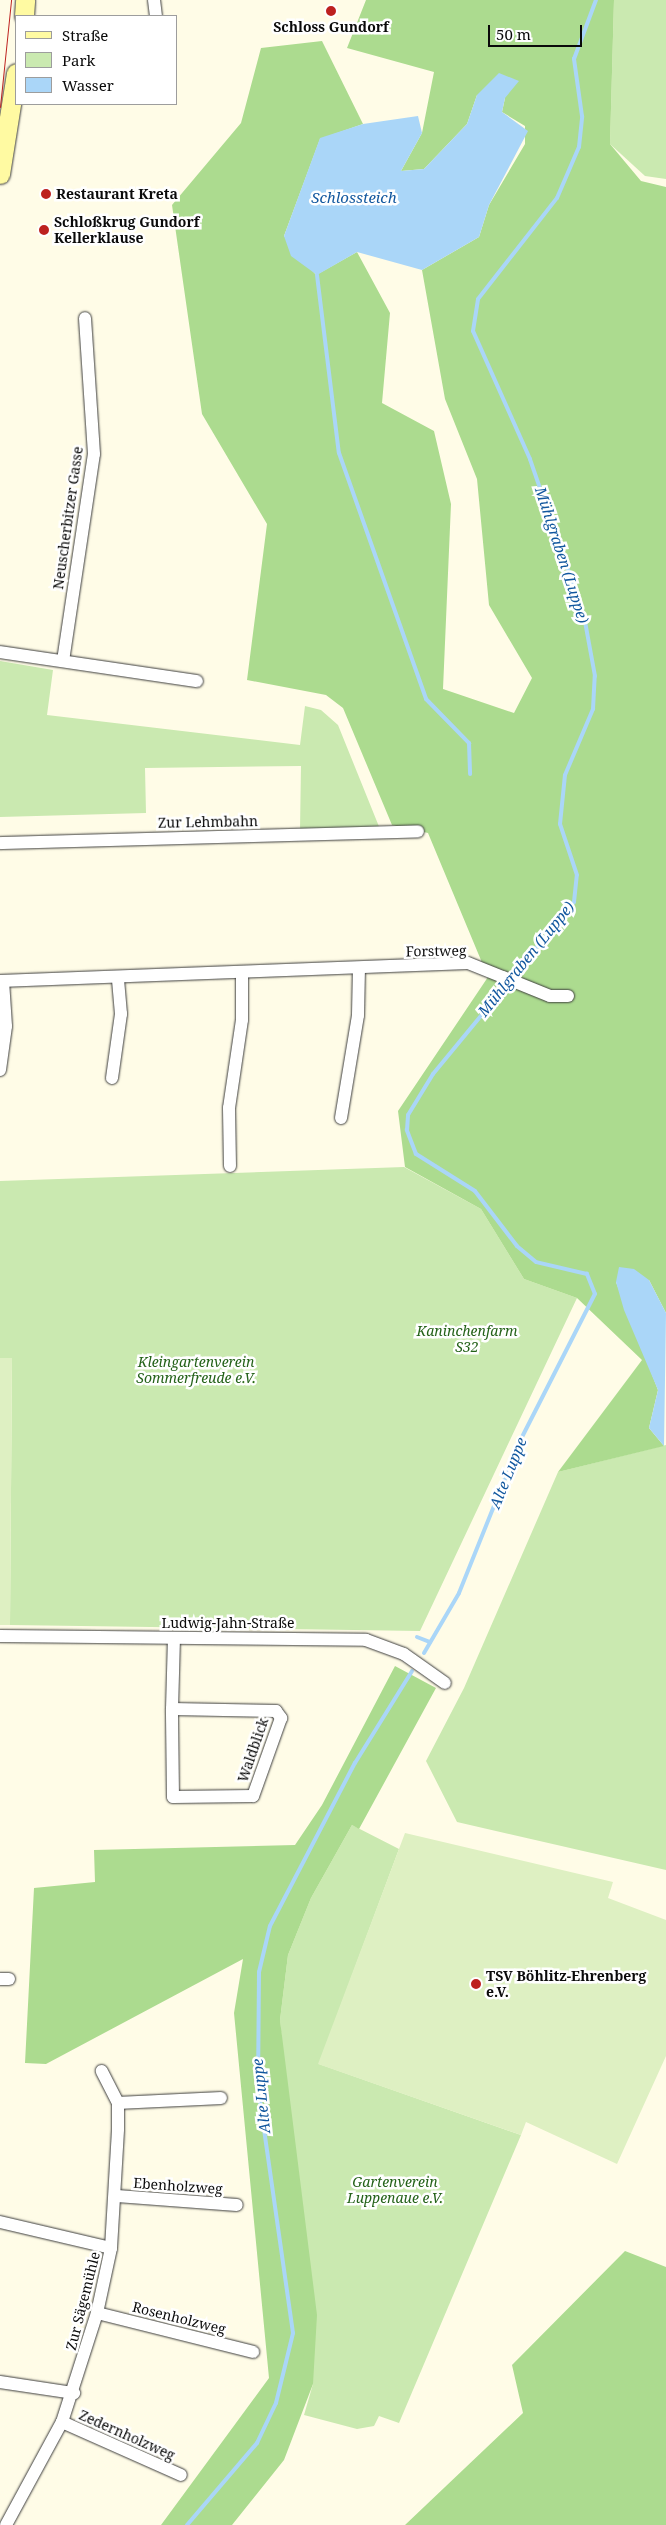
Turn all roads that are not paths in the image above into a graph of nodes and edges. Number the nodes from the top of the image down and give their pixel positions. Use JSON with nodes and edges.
{"nodes":[{"id":1,"x":25,"y":0,"type":"edge"},
{"id":2,"x":154,"y":0,"type":"edge"},
{"id":3,"x":24,"y":15,"type":"edge"},
{"id":4,"x":156,"y":15,"type":"edge"},
{"id":5,"x":15,"y":80,"type":"edge"},
{"id":6,"x":0,"y":174,"type":"edge"},
{"id":7,"x":85,"y":318,"type":"dead end"},
{"id":8,"x":0,"y":652,"type":"edge"},
{"id":9,"x":63,"y":661,"type":"junction"},
{"id":10,"x":197,"y":681,"type":"dead end"},
{"id":11,"x":418,"y":832,"type":"dead end"},
{"id":12,"x":0,"y":843,"type":"edge"},
{"id":13,"x":359,"y":969,"type":"junction"},
{"id":14,"x":242,"y":974,"type":"junction"},
{"id":15,"x":118,"y":978,"type":"junction"},
{"id":16,"x":2,"y":981,"type":"edge"},
{"id":17,"x":568,"y":996,"type":"dead end"},
{"id":18,"x":0,"y":1070,"type":"edge"},
{"id":19,"x":112,"y":1078,"type":"dead end"},
{"id":20,"x":341,"y":1118,"type":"dead end"},
{"id":21,"x":230,"y":1166,"type":"dead end"},
{"id":22,"x":0,"y":1636,"type":"edge"},
{"id":23,"x":174,"y":1639,"type":"junction"},
{"id":24,"x":445,"y":1682,"type":"dead end"},
{"id":25,"x":172,"y":1709,"type":"junction"},
{"id":26,"x":102,"y":2071,"type":"dead end"},
{"id":27,"x":221,"y":2098,"type":"dead end"},
{"id":28,"x":118,"y":2103,"type":"junction"},
{"id":29,"x":116,"y":2196,"type":"junction"},
{"id":30,"x":237,"y":2205,"type":"dead end"},
{"id":31,"x":0,"y":2222,"type":"edge"},
{"id":32,"x":111,"y":2248,"type":"junction"},
{"id":33,"x":97,"y":2313,"type":"junction"},
{"id":34,"x":253,"y":2352,"type":"dead end"},
{"id":35,"x":0,"y":2382,"type":"edge"},
{"id":36,"x":74,"y":2393,"type":"junction"},
{"id":37,"x":62,"y":2422,"type":"junction"},
{"id":38,"x":181,"y":2475,"type":"dead end"},
{"id":39,"x":6,"y":2525,"type":"edge"}],
"edges":[{"from":1,"to":3,"type":"street"},
{"from":2,"to":4,"type":"street"},
{"from":5,"to":6,"type":"street"},
{"from":7,"to":9,"type":"street","name":"Neuscherbitzer Gasse"},
{"from":8,"to":9,"type":"street"},
{"from":9,"to":10,"type":"street"},
{"from":11,"to":12,"type":"street","name":"Zur Lehmbahn"},
{"from":13,"to":14,"type":"street","name":"Forstweg"},
{"from":13,"to":17,"type":"street","name":"Forstweg"},
{"from":13,"to":20,"type":"street"},
{"from":14,"to":15,"type":"street","name":"Forstweg"},
{"from":14,"to":21,"type":"street"},
{"from":15,"to":16,"type":"street","name":"Forstweg"},
{"from":15,"to":19,"type":"street"},
{"from":16,"to":18,"type":"street","name":"Forstweg"},
{"from":22,"to":23,"type":"street","name":"Ludwig-Jahn-Straße"},
{"from":23,"to":24,"type":"street","name":"Ludwig-Jahn-Straße"},
{"from":23,"to":25,"type":"street","name":"Waldblick"},
{"from":25,"to":25,"type":"street","name":"Waldblick"},
{"from":26,"to":28,"type":"street","name":"Zur Sägemühle"},
{"from":27,"to":28,"type":"street"},
{"from":28,"to":29,"type":"street","name":"Zur Sägemühle"},
{"from":29,"to":30,"type":"street","name":"Ebenholzweg"},
{"from":29,"to":32,"type":"street","name":"Zur Sägemühle"},
{"from":31,"to":32,"type":"street"},
{"from":32,"to":33,"type":"street","name":"Zur Sägemühle"},
{"from":33,"to":34,"type":"street","name":"Rosenholzweg"},
{"from":33,"to":36,"type":"street","name":"Zur Sägemühle"},
{"from":35,"to":36,"type":"street"},
{"from":36,"to":37,"type":"street","name":"Zur Sägemühle"},
{"from":37,"to":38,"type":"street","name":"Zedernholzweg"},
{"from":37,"to":39,"type":"street","name":"Zur Sägemühle"}]}
